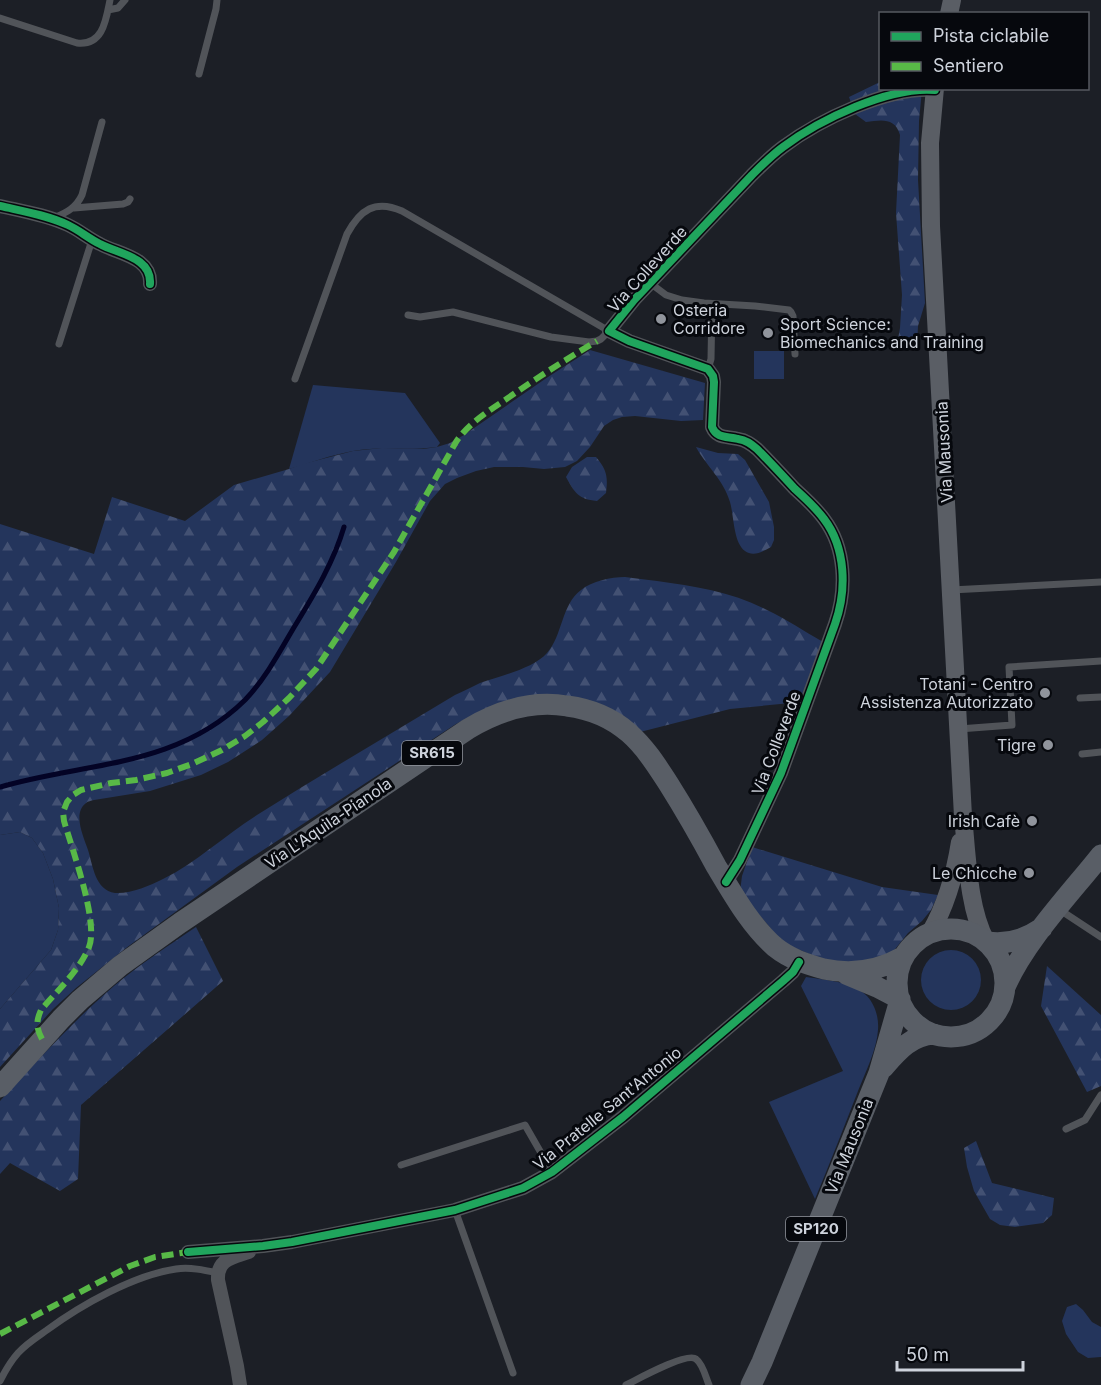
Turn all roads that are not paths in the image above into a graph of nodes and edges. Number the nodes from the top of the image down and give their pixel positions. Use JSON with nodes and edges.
{"nodes":[{"id":1,"x":110,"y":0,"type":"edge"},
{"id":2,"x":125,"y":0,"type":"edge"},
{"id":3,"x":217,"y":0,"type":"edge"},
{"id":4,"x":108,"y":10,"type":"junction"},
{"id":5,"x":0,"y":18,"type":"edge"},
{"id":6,"x":199,"y":74,"type":"dead end"},
{"id":7,"x":922,"y":90,"type":"edge"},
{"id":8,"x":935,"y":90,"type":"edge"},
{"id":9,"x":102,"y":122,"type":"dead end"},
{"id":10,"x":130,"y":199,"type":"dead end"},
{"id":11,"x":0,"y":206,"type":"edge"},
{"id":12,"x":74,"y":208,"type":"junction"},
{"id":13,"x":52,"y":219,"type":"junction"},
{"id":14,"x":92,"y":240,"type":"junction"},
{"id":15,"x":650,"y":283,"type":"junction"},
{"id":16,"x":150,"y":284,"type":"dead end"},
{"id":17,"x":712,"y":304,"type":"junction"},
{"id":18,"x":408,"y":315,"type":"dead end"},
{"id":19,"x":609,"y":331,"type":"junction"},
{"id":20,"x":60,"y":344,"type":"dead end"},
{"id":21,"x":795,"y":354,"type":"dead end"},
{"id":22,"x":708,"y":369,"type":"junction"},
{"id":23,"x":295,"y":380,"type":"dead end"},
{"id":24,"x":1101,"y":582,"type":"edge"},
{"id":25,"x":951,"y":590,"type":"junction"},
{"id":26,"x":1101,"y":661,"type":"edge"},
{"id":27,"x":1101,"y":697,"type":"edge"},
{"id":28,"x":1080,"y":698,"type":"dead end"},
{"id":29,"x":959,"y":729,"type":"junction"},
{"id":30,"x":1101,"y":752,"type":"edge"},
{"id":31,"x":1082,"y":754,"type":"dead end"},
{"id":32,"x":963,"y":816,"type":"junction"},
{"id":33,"x":1101,"y":855,"type":"edge"},
{"id":34,"x":726,"y":882,"type":"junction"},
{"id":35,"x":1058,"y":909,"type":"junction"},
{"id":36,"x":1042,"y":928,"type":"junction"},
{"id":37,"x":930,"y":933,"type":"junction"},
{"id":38,"x":1101,"y":937,"type":"edge"},
{"id":39,"x":986,"y":942,"type":"junction"},
{"id":40,"x":903,"y":957,"type":"junction"},
{"id":41,"x":800,"y":962,"type":"junction"},
{"id":42,"x":843,"y":972,"type":"junction"},
{"id":43,"x":1005,"y":987,"type":"junction"},
{"id":44,"x":900,"y":1000,"type":"junction"},
{"id":45,"x":934,"y":1034,"type":"junction"},
{"id":46,"x":879,"y":1073,"type":"junction"},
{"id":47,"x":0,"y":1087,"type":"edge"},
{"id":48,"x":1101,"y":1095,"type":"edge"},
{"id":49,"x":1066,"y":1130,"type":"dead end"},
{"id":50,"x":401,"y":1165,"type":"dead end"},
{"id":51,"x":552,"y":1172,"type":"junction"},
{"id":52,"x":455,"y":1210,"type":"junction"},
{"id":53,"x":263,"y":1246,"type":"junction"},
{"id":54,"x":188,"y":1252,"type":"dead end"},
{"id":55,"x":218,"y":1273,"type":"junction"},
{"id":56,"x":513,"y":1373,"type":"dead end"},
{"id":57,"x":0,"y":1381,"type":"edge"},
{"id":58,"x":240,"y":1385,"type":"edge"},
{"id":59,"x":626,"y":1385,"type":"edge"},
{"id":60,"x":709,"y":1385,"type":"edge"},
{"id":61,"x":751,"y":1385,"type":"edge"}],
"edges":[{"from":1,"to":4,"type":"lane"},
{"from":2,"to":4,"type":"lane"},
{"from":3,"to":6,"type":"lane"},
{"from":4,"to":5,"type":"lane"},
{"from":7,"to":15,"type":"street","name":"Via Colleverde"},
{"from":8,"to":25,"type":"main road","name":"Via Mausonia"},
{"from":9,"to":12,"type":"lane"},
{"from":10,"to":12,"type":"lane"},
{"from":11,"to":13,"type":"street"},
{"from":12,"to":13,"type":"lane"},
{"from":13,"to":14,"type":"street"},
{"from":14,"to":16,"type":"street"},
{"from":14,"to":20,"type":"lane"},
{"from":15,"to":17,"type":"lane"},
{"from":15,"to":19,"type":"street","name":"Via Colleverde"},
{"from":17,"to":21,"type":"lane"},
{"from":17,"to":22,"type":"lane"},
{"from":18,"to":19,"type":"lane","name":"Via Colleverde"},
{"from":19,"to":22,"type":"street","name":"Via Colleverde"},
{"from":19,"to":23,"type":"lane","name":"Via Colleverde"},
{"from":22,"to":34,"type":"street","name":"Via Colleverde"},
{"from":24,"to":25,"type":"lane"},
{"from":25,"to":29,"type":"main road","name":"Via Mausonia"},
{"from":26,"to":29,"type":"lane"},
{"from":27,"to":28,"type":"lane"},
{"from":29,"to":32,"type":"main road","name":"Via Mausonia"},
{"from":30,"to":31,"type":"lane"},
{"from":32,"to":37,"type":"main road","name":"Via Mausonia"},
{"from":32,"to":39,"type":"main road","name":"Via Mausonia"},
{"from":33,"to":35,"type":"main road"},
{"from":34,"to":41,"type":"main road","name":"Via L'Aquila-Pianola","number":"SR615"},
{"from":34,"to":47,"type":"main road","name":"Via L'Aquila-Pianola","number":"SR615"},
{"from":35,"to":36,"type":"main road"},
{"from":35,"to":38,"type":"lane"},
{"from":36,"to":39,"type":"main road"},
{"from":36,"to":43,"type":"main road"},
{"from":37,"to":39,"type":"main road"},
{"from":37,"to":40,"type":"main road"},
{"from":39,"to":43,"type":"main road"},
{"from":40,"to":42,"type":"main road","name":"Via L'Aquila-Pianola","number":"SR615"},
{"from":40,"to":44,"type":"main road"},
{"from":41,"to":42,"type":"main road","name":"Via L'Aquila-Pianola","number":"SR615"},
{"from":41,"to":51,"type":"street","name":"Via Pratelle Sant'Antonio"},
{"from":42,"to":44,"type":"main road","name":"Via L'Aquila-Pianola","number":"SR615"},
{"from":43,"to":45,"type":"main road"},
{"from":44,"to":45,"type":"main road"},
{"from":44,"to":46,"type":"main road","name":"Via Mausonia","number":"SP120"},
{"from":45,"to":46,"type":"main road","name":"Via Mausonia","number":"SP120"},
{"from":46,"to":61,"type":"main road","name":"Via Mausonia","number":"SP120"},
{"from":48,"to":49,"type":"lane"},
{"from":50,"to":51,"type":"lane"},
{"from":51,"to":52,"type":"street","name":"Via Pratelle Sant'Antonio"},
{"from":52,"to":53,"type":"street","name":"Via Pratelle Sant'Antonio"},
{"from":52,"to":56,"type":"lane"},
{"from":53,"to":54,"type":"street","name":"Via Pratelle Sant'Antonio"},
{"from":53,"to":55,"type":"street"},
{"from":55,"to":57,"type":"lane"},
{"from":55,"to":58,"type":"street"},
{"from":59,"to":60,"type":"lane"}]}
